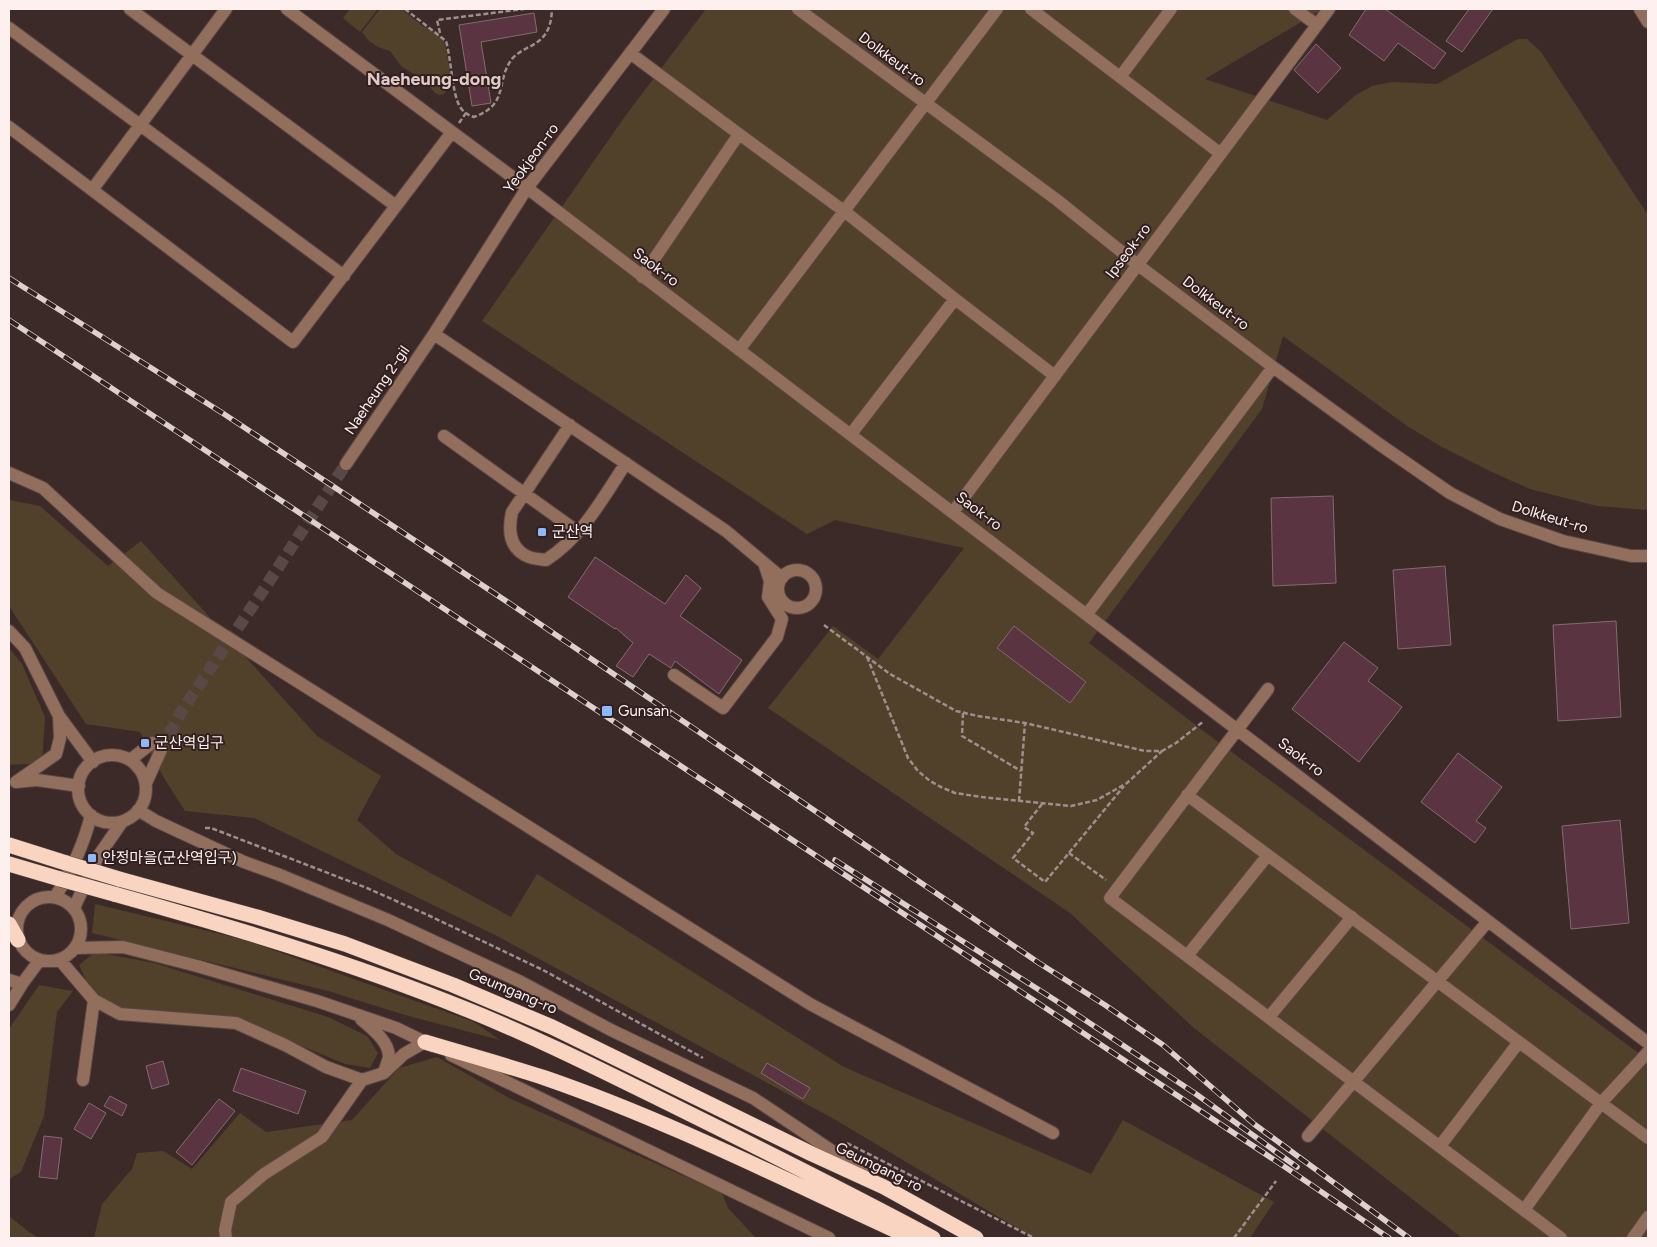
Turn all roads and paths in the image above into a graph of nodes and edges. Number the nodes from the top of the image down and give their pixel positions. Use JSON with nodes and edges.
{"nodes":[{"id":1,"x":130,"y":9,"type":"edge"},
{"id":2,"x":226,"y":9,"type":"edge"},
{"id":3,"x":287,"y":9,"type":"edge"},
{"id":4,"x":406,"y":9,"type":"edge"},
{"id":5,"x":524,"y":9,"type":"edge"},
{"id":6,"x":552,"y":9,"type":"edge"},
{"id":7,"x":664,"y":9,"type":"edge"},
{"id":8,"x":798,"y":9,"type":"edge"},
{"id":9,"x":997,"y":9,"type":"edge"},
{"id":10,"x":1031,"y":9,"type":"edge"},
{"id":11,"x":1171,"y":9,"type":"edge"},
{"id":12,"x":1295,"y":9,"type":"edge"},
{"id":13,"x":1329,"y":9,"type":"edge"},
{"id":14,"x":1640,"y":9,"type":"edge"},
{"id":15,"x":1648,"y":22,"type":"edge"},
{"id":16,"x":1317,"y":25,"type":"junction"},
{"id":17,"x":9,"y":28,"type":"edge"},
{"id":18,"x":440,"y":35,"type":"junction"},
{"id":19,"x":630,"y":53,"type":"junction"},
{"id":20,"x":193,"y":55,"type":"junction"},
{"id":21,"x":1120,"y":76,"type":"junction"},
{"id":22,"x":925,"y":104,"type":"junction"},
{"id":23,"x":140,"y":125,"type":"junction"},
{"id":24,"x":9,"y":127,"type":"edge"},
{"id":25,"x":452,"y":132,"type":"junction"},
{"id":26,"x":738,"y":134,"type":"junction"},
{"id":27,"x":1221,"y":154,"type":"junction"},
{"id":28,"x":527,"y":188,"type":"junction"},
{"id":29,"x":92,"y":190,"type":"junction"},
{"id":30,"x":396,"y":206,"type":"junction"},
{"id":31,"x":844,"y":210,"type":"junction"},
{"id":32,"x":1138,"y":265,"type":"junction"},
{"id":33,"x":344,"y":276,"type":"junction"},
{"id":34,"x":642,"y":277,"type":"junction"},
{"id":35,"x":956,"y":299,"type":"junction"},
{"id":36,"x":434,"y":334,"type":"junction"},
{"id":37,"x":740,"y":350,"type":"junction"},
{"id":38,"x":1273,"y":367,"type":"junction"},
{"id":39,"x":1055,"y":376,"type":"junction"},
{"id":40,"x":570,"y":425,"type":"junction"},
{"id":41,"x":851,"y":434,"type":"junction"},
{"id":42,"x":444,"y":436,"type":"dead end"},
{"id":43,"x":626,"y":463,"type":"junction"},
{"id":44,"x":346,"y":464,"type":"tunnel mouth"},
{"id":45,"x":9,"y":473,"type":"edge"},
{"id":46,"x":524,"y":495,"type":"junction"},
{"id":47,"x":954,"y":512,"type":"junction"},
{"id":48,"x":578,"y":532,"type":"junction"},
{"id":49,"x":1648,"y":556,"type":"edge"},
{"id":50,"x":764,"y":563,"type":"junction"},
{"id":51,"x":782,"y":578,"type":"dead end"},
{"id":52,"x":1087,"y":614,"type":"junction"},
{"id":53,"x":824,"y":625,"type":"dead end"},
{"id":54,"x":9,"y":631,"type":"edge"},
{"id":55,"x":867,"y":657,"type":"junction"},
{"id":56,"x":674,"y":676,"type":"dead end"},
{"id":57,"x":1268,"y":689,"type":"dead end"},
{"id":58,"x":1215,"y":712,"type":"junction"},
{"id":59,"x":963,"y":713,"type":"junction"},
{"id":60,"x":59,"y":716,"type":"junction"},
{"id":61,"x":1025,"y":724,"type":"junction"},
{"id":62,"x":1237,"y":729,"type":"junction"},
{"id":63,"x":1162,"y":751,"type":"junction"},
{"id":64,"x":130,"y":760,"type":"junction"},
{"id":65,"x":93,"y":762,"type":"junction"},
{"id":66,"x":1021,"y":771,"type":"junction"},
{"id":67,"x":12,"y":781,"type":"edge"},
{"id":68,"x":1127,"y":782,"type":"junction"},
{"id":69,"x":146,"y":783,"type":"junction"},
{"id":70,"x":79,"y":786,"type":"junction"},
{"id":71,"x":1187,"y":794,"type":"junction"},
{"id":72,"x":1019,"y":801,"type":"junction"},
{"id":73,"x":1043,"y":803,"type":"junction"},
{"id":74,"x":138,"y":810,"type":"junction"},
{"id":75,"x":91,"y":815,"type":"junction"},
{"id":76,"x":122,"y":822,"type":"junction"},
{"id":77,"x":9,"y":845,"type":"edge"},
{"id":78,"x":1069,"y":853,"type":"junction"},
{"id":79,"x":1268,"y":855,"type":"junction"},
{"id":80,"x":9,"y":864,"type":"edge"},
{"id":81,"x":1117,"y":889,"type":"junction"},
{"id":82,"x":55,"y":897,"type":"junction"},
{"id":83,"x":74,"y":908,"type":"junction"},
{"id":84,"x":1352,"y":917,"type":"junction"},
{"id":85,"x":1488,"y":921,"type":"junction"},
{"id":86,"x":9,"y":924,"type":"edge"},
{"id":87,"x":18,"y":940,"type":"junction"},
{"id":88,"x":76,"y":948,"type":"junction"},
{"id":89,"x":1188,"y":956,"type":"junction"},
{"id":90,"x":60,"y":960,"type":"junction"},
{"id":91,"x":39,"y":961,"type":"junction"},
{"id":92,"x":9,"y":980,"type":"edge"},
{"id":93,"x":1438,"y":982,"type":"junction"},
{"id":94,"x":22,"y":984,"type":"junction"},
{"id":95,"x":94,"y":1000,"type":"junction"},
{"id":96,"x":9,"y":1005,"type":"edge"},
{"id":97,"x":358,"y":1015,"type":"junction"},
{"id":98,"x":1268,"y":1017,"type":"junction"},
{"id":99,"x":425,"y":1042,"type":"junction"},
{"id":100,"x":1519,"y":1042,"type":"junction"},
{"id":101,"x":1648,"y":1043,"type":"edge"},
{"id":102,"x":1648,"y":1052,"type":"edge"},
{"id":103,"x":384,"y":1072,"type":"junction"},
{"id":104,"x":83,"y":1080,"type":"dead end"},
{"id":105,"x":362,"y":1080,"type":"junction"},
{"id":106,"x":1354,"y":1082,"type":"junction"},
{"id":107,"x":1601,"y":1103,"type":"junction"},
{"id":108,"x":1053,"y":1133,"type":"dead end"},
{"id":109,"x":1308,"y":1136,"type":"dead end"},
{"id":110,"x":1648,"y":1138,"type":"edge"},
{"id":111,"x":1440,"y":1146,"type":"junction"},
{"id":112,"x":1276,"y":1181,"type":"dead end"},
{"id":113,"x":884,"y":1187,"type":"junction"},
{"id":114,"x":1524,"y":1210,"type":"junction"},
{"id":115,"x":1648,"y":1217,"type":"edge"},
{"id":116,"x":226,"y":1238,"type":"edge"},
{"id":117,"x":829,"y":1238,"type":"edge"},
{"id":118,"x":912,"y":1238,"type":"edge"},
{"id":119,"x":933,"y":1238,"type":"edge"},
{"id":120,"x":976,"y":1238,"type":"edge"},
{"id":121,"x":1234,"y":1238,"type":"edge"},
{"id":122,"x":1561,"y":1238,"type":"edge"},
{"id":123,"x":1633,"y":1238,"type":"edge"}],
"edges":[{"from":1,"to":20,"type":"street"},
{"from":2,"to":20,"type":"street"},
{"from":3,"to":25,"type":"street","name":"Saok-ro"},
{"from":4,"to":18,"type":"path"},
{"from":5,"to":18,"type":"path"},
{"from":6,"to":18,"type":"path"},
{"from":7,"to":19,"type":"street","name":"Yeokjeon-ro"},
{"from":8,"to":22,"type":"street","name":"Dolkkeut-ro"},
{"from":9,"to":22,"type":"street"},
{"from":10,"to":21,"type":"street"},
{"from":11,"to":21,"type":"street"},
{"from":12,"to":16,"type":"street"},
{"from":13,"to":16,"type":"street","name":"Ipseok-ro"},
{"from":14,"to":15,"type":"street"},
{"from":16,"to":27,"type":"street","name":"Ipseok-ro"},
{"from":17,"to":23,"type":"street"},
{"from":19,"to":26,"type":"street"},
{"from":19,"to":28,"type":"street","name":"Yeokjeon-ro"},
{"from":20,"to":23,"type":"street"},
{"from":20,"to":30,"type":"street"},
{"from":21,"to":27,"type":"street"},
{"from":22,"to":31,"type":"street"},
{"from":22,"to":32,"type":"street","name":"Dolkkeut-ro"},
{"from":23,"to":29,"type":"street"},
{"from":23,"to":33,"type":"street"},
{"from":24,"to":29,"type":"street"},
{"from":25,"to":28,"type":"street","name":"Saok-ro"},
{"from":25,"to":30,"type":"street"},
{"from":26,"to":31,"type":"street"},
{"from":26,"to":34,"type":"street"},
{"from":27,"to":32,"type":"street","name":"Ipseok-ro"},
{"from":28,"to":34,"type":"street","name":"Saok-ro"},
{"from":28,"to":36,"type":"street","name":"Yeokjeon-ro"},
{"from":29,"to":33,"type":"street"},
{"from":30,"to":33,"type":"street"},
{"from":31,"to":35,"type":"street"},
{"from":31,"to":37,"type":"street"},
{"from":32,"to":38,"type":"street","name":"Dolkkeut-ro"},
{"from":32,"to":39,"type":"street","name":"Ipseok-ro"},
{"from":34,"to":37,"type":"street","name":"Saok-ro"},
{"from":35,"to":39,"type":"street"},
{"from":35,"to":41,"type":"street"},
{"from":36,"to":40,"type":"street"},
{"from":36,"to":44,"type":"street","name":"Naeheung 2-gil"},
{"from":37,"to":41,"type":"street","name":"Saok-ro"},
{"from":38,"to":49,"type":"street","name":"Dolkkeut-ro"},
{"from":38,"to":52,"type":"street"},
{"from":39,"to":47,"type":"street","name":"Ipseok-ro"},
{"from":40,"to":43,"type":"street"},
{"from":40,"to":46,"type":"street"},
{"from":41,"to":47,"type":"street","name":"Saok-ro"},
{"from":42,"to":46,"type":"street"},
{"from":43,"to":48,"type":"street"},
{"from":43,"to":50,"type":"street"},
{"from":45,"to":108,"type":"street"},
{"from":46,"to":48,"type":"street"},
{"from":46,"to":48,"type":"street"},
{"from":47,"to":52,"type":"street","name":"Saok-ro"},
{"from":50,"to":51,"type":"street"},
{"from":50,"to":56,"type":"street"},
{"from":52,"to":58,"type":"street","name":"Saok-ro"},
{"from":53,"to":55,"type":"path"},
{"from":54,"to":60,"type":"street"},
{"from":55,"to":59,"type":"path"},
{"from":55,"to":72,"type":"path"},
{"from":57,"to":62,"type":"street"},
{"from":58,"to":62,"type":"street","name":"Saok-ro"},
{"from":58,"to":63,"type":"path"},
{"from":59,"to":61,"type":"path"},
{"from":59,"to":66,"type":"path"},
{"from":60,"to":65,"type":"street"},
{"from":60,"to":67,"type":"street"},
{"from":61,"to":63,"type":"path"},
{"from":61,"to":66,"type":"path"},
{"from":62,"to":71,"type":"street"},
{"from":62,"to":85,"type":"street","name":"Saok-ro"},
{"from":63,"to":68,"type":"path"},
{"from":64,"to":65,"type":"street"},
{"from":64,"to":69,"type":"street"},
{"from":64,"to":69,"type":"street"},
{"from":65,"to":70,"type":"street"},
{"from":66,"to":72,"type":"path"},
{"from":67,"to":70,"type":"street"},
{"from":68,"to":73,"type":"path"},
{"from":68,"to":78,"type":"path"},
{"from":69,"to":74,"type":"street"},
{"from":70,"to":75,"type":"street"},
{"from":71,"to":79,"type":"street"},
{"from":71,"to":81,"type":"street"},
{"from":72,"to":73,"type":"path"},
{"from":73,"to":78,"type":"path"},
{"from":74,"to":76,"type":"street"},
{"from":74,"to":113,"type":"street"},
{"from":75,"to":76,"type":"street"},
{"from":75,"to":82,"type":"street"},
{"from":76,"to":83,"type":"street"},
{"from":77,"to":113,"type":"highway","name":"Geumgang-ro","bridge":true},
{"from":78,"to":81,"type":"path"},
{"from":79,"to":84,"type":"street"},
{"from":79,"to":89,"type":"street"},
{"from":80,"to":119,"type":"highway","bridge":true},
{"from":81,"to":89,"type":"street"},
{"from":82,"to":83,"type":"street"},
{"from":82,"to":87,"type":"street"},
{"from":83,"to":88,"type":"street"},
{"from":84,"to":93,"type":"street"},
{"from":84,"to":98,"type":"street"},
{"from":85,"to":93,"type":"street"},
{"from":85,"to":101,"type":"street","name":"Saok-ro"},
{"from":86,"to":87,"type":"highway"},
{"from":87,"to":91,"type":"street"},
{"from":88,"to":90,"type":"street"},
{"from":88,"to":97,"type":"street"},
{"from":89,"to":98,"type":"street"},
{"from":90,"to":91,"type":"street"},
{"from":90,"to":95,"type":"street"},
{"from":91,"to":94,"type":"street"},
{"from":92,"to":94,"type":"street"},
{"from":93,"to":100,"type":"street"},
{"from":93,"to":106,"type":"street"},
{"from":94,"to":96,"type":"street"},
{"from":95,"to":104,"type":"street"},
{"from":95,"to":105,"type":"street"},
{"from":97,"to":99,"type":"street"},
{"from":97,"to":103,"type":"street"},
{"from":98,"to":106,"type":"street"},
{"from":99,"to":103,"type":"street"},
{"from":99,"to":117,"type":"street"},
{"from":99,"to":118,"type":"highway"},
{"from":100,"to":107,"type":"street"},
{"from":100,"to":111,"type":"street"},
{"from":102,"to":107,"type":"street"},
{"from":103,"to":105,"type":"street"},
{"from":105,"to":116,"type":"street"},
{"from":106,"to":109,"type":"street"},
{"from":106,"to":111,"type":"street"},
{"from":107,"to":110,"type":"street"},
{"from":107,"to":114,"type":"street"},
{"from":111,"to":114,"type":"street"},
{"from":112,"to":121,"type":"path"},
{"from":113,"to":120,"type":"highway","name":"Geumgang-ro"},
{"from":114,"to":122,"type":"street"},
{"from":115,"to":123,"type":"street"}]}
